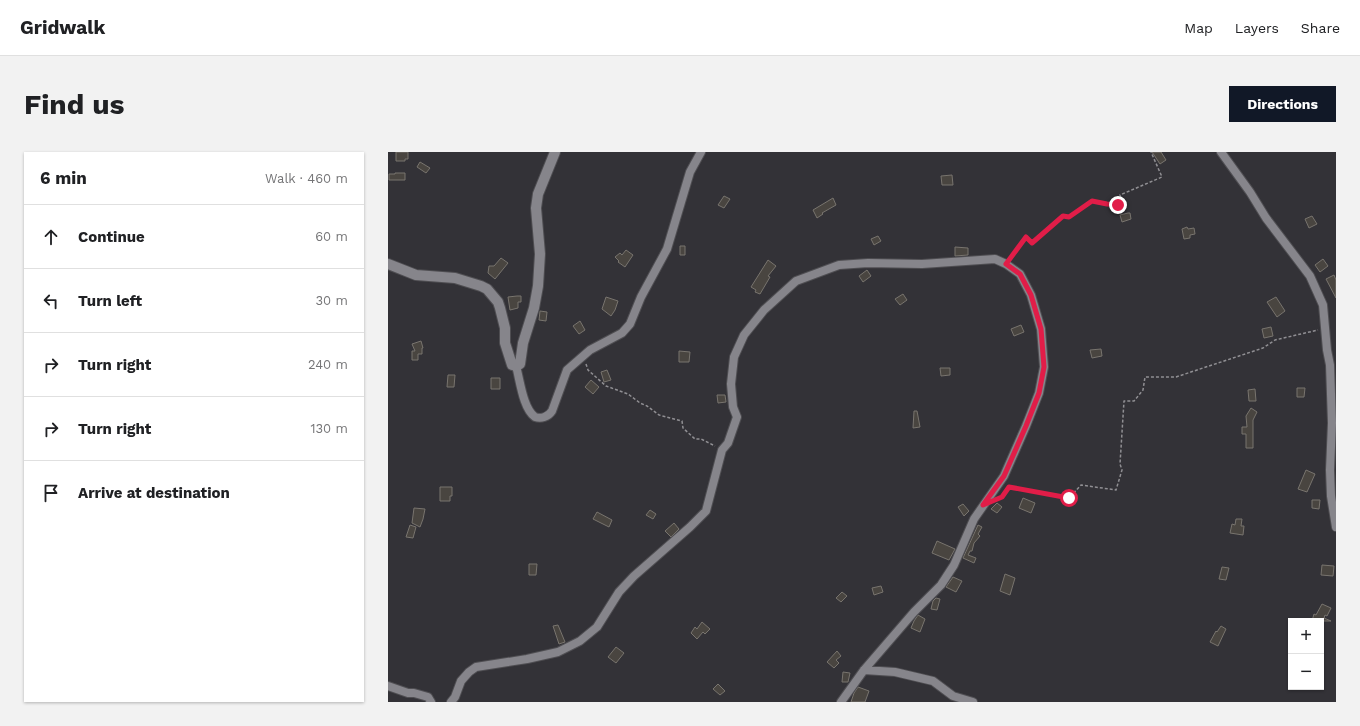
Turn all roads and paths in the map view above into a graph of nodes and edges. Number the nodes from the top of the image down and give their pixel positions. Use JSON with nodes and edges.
{"nodes":[{"id":1,"x":555,"y":152,"type":"edge"},
{"id":2,"x":700,"y":152,"type":"edge"},
{"id":3,"x":1151,"y":152,"type":"edge"},
{"id":4,"x":1222,"y":152,"type":"edge"},
{"id":5,"x":388,"y":264,"type":"edge"},
{"id":6,"x":1006,"y":264,"type":"junction"},
{"id":7,"x":1326,"y":328,"type":"junction"},
{"id":8,"x":586,"y":365,"type":"dead end"},
{"id":9,"x":516,"y":366,"type":"junction"},
{"id":10,"x":722,"y":450,"type":"junction"},
{"id":11,"x":996,"y":499,"type":"dead end"},
{"id":12,"x":1336,"y":526,"type":"edge"},
{"id":13,"x":864,"y":670,"type":"junction"},
{"id":14,"x":388,"y":686,"type":"edge"},
{"id":15,"x":431,"y":702,"type":"edge"},
{"id":16,"x":451,"y":702,"type":"edge"},
{"id":17,"x":841,"y":702,"type":"edge"},
{"id":18,"x":973,"y":702,"type":"edge"}],
"edges":[{"from":1,"to":9,"type":"main road"},
{"from":2,"to":9,"type":"street"},
{"from":3,"to":6,"type":"path"},
{"from":4,"to":7,"type":"street"},
{"from":5,"to":9,"type":"main road"},
{"from":6,"to":10,"type":"street"},
{"from":6,"to":13,"type":"street"},
{"from":7,"to":11,"type":"path"},
{"from":7,"to":12,"type":"street"},
{"from":8,"to":10,"type":"path"},
{"from":10,"to":16,"type":"street"},
{"from":13,"to":17,"type":"street"},
{"from":13,"to":18,"type":"street"},
{"from":14,"to":15,"type":"street"}]}
